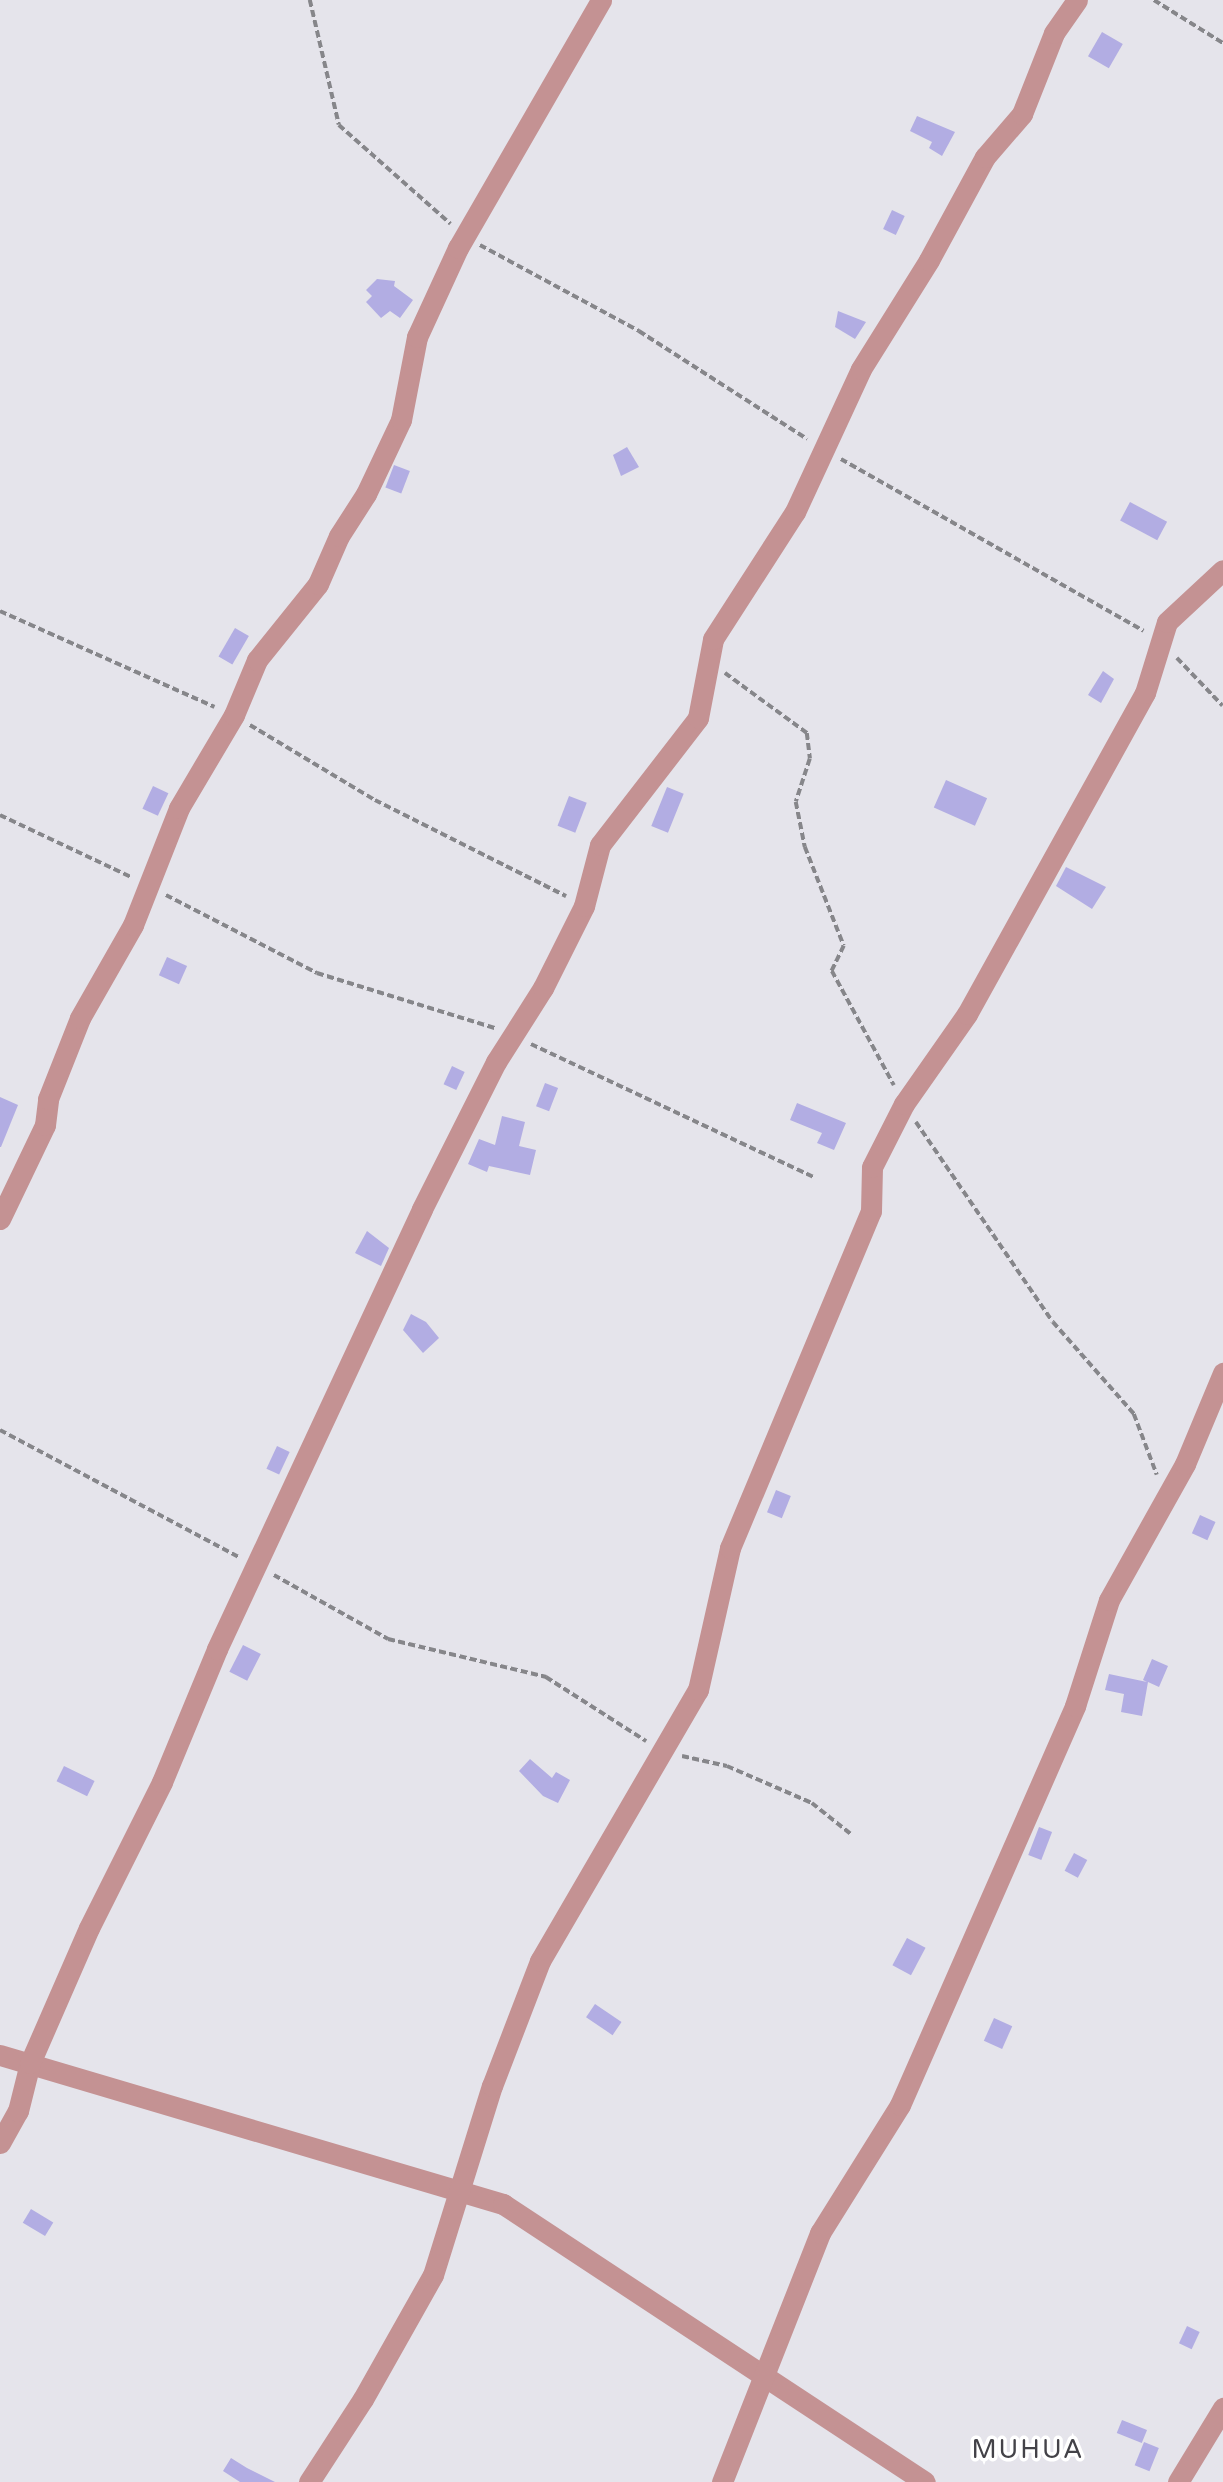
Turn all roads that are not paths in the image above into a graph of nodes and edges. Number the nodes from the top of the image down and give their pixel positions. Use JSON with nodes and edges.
{"nodes":[{"id":1,"x":601,"y":0,"type":"edge"},
{"id":2,"x":1077,"y":0,"type":"edge"},
{"id":3,"x":1223,"y":570,"type":"edge"},
{"id":4,"x":0,"y":1219,"type":"edge"},
{"id":5,"x":1223,"y":1373,"type":"edge"},
{"id":6,"x":0,"y":2055,"type":"edge"},
{"id":7,"x":30,"y":2063,"type":"junction"},
{"id":8,"x":0,"y":2143,"type":"edge"},
{"id":9,"x":459,"y":2191,"type":"junction"},
{"id":10,"x":768,"y":2374,"type":"junction"},
{"id":11,"x":1223,"y":2408,"type":"edge"},
{"id":12,"x":309,"y":2482,"type":"edge"},
{"id":13,"x":722,"y":2482,"type":"edge"},
{"id":14,"x":925,"y":2482,"type":"edge"},
{"id":15,"x":1178,"y":2482,"type":"edge"}],
"edges":[{"from":1,"to":4,"type":"street"},
{"from":2,"to":7,"type":"street"},
{"from":3,"to":9,"type":"street"},
{"from":5,"to":10,"type":"street"},
{"from":6,"to":7,"type":"street"},
{"from":7,"to":8,"type":"street"},
{"from":7,"to":9,"type":"street"},
{"from":9,"to":10,"type":"street"},
{"from":9,"to":12,"type":"street"},
{"from":10,"to":13,"type":"street"},
{"from":10,"to":14,"type":"street"},
{"from":11,"to":15,"type":"street"}]}
